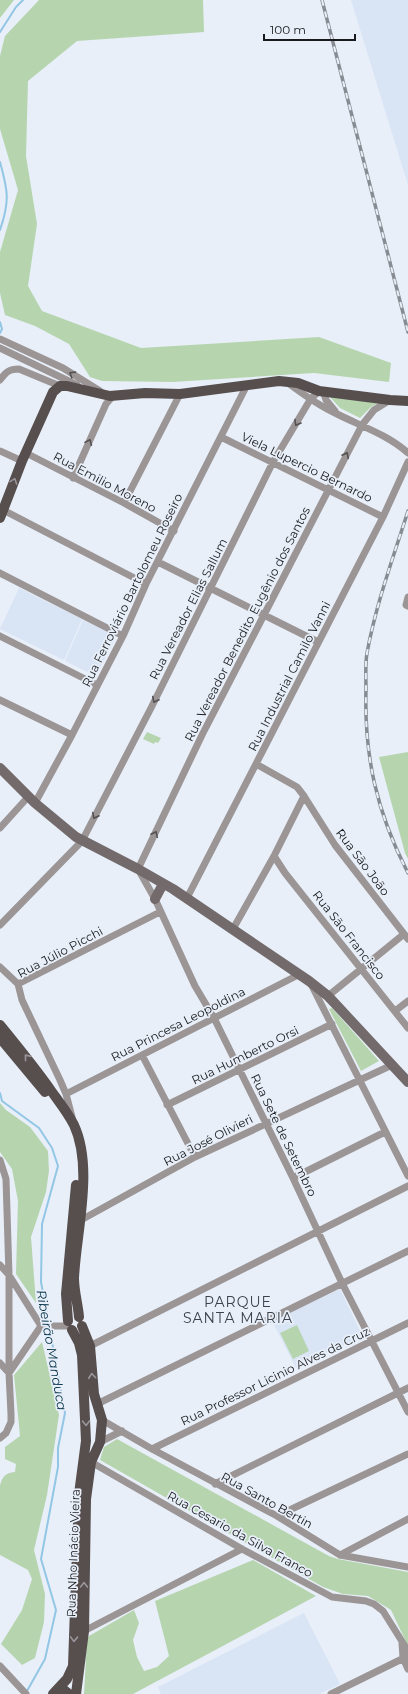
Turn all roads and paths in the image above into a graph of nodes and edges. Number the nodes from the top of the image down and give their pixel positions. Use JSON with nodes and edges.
{"nodes":[{"id":1,"x":0,"y":339,"type":"edge"},
{"id":2,"x":3,"y":349,"type":"edge"},
{"id":3,"x":0,"y":380,"type":"edge"},
{"id":4,"x":287,"y":382,"type":"junction"},
{"id":5,"x":247,"y":385,"type":"junction"},
{"id":6,"x":64,"y":386,"type":"junction"},
{"id":7,"x":86,"y":390,"type":"junction"},
{"id":8,"x":321,"y":391,"type":"junction"},
{"id":9,"x":180,"y":394,"type":"junction"},
{"id":10,"x":109,"y":395,"type":"junction"},
{"id":11,"x":310,"y":400,"type":"junction"},
{"id":12,"x":390,"y":400,"type":"junction"},
{"id":13,"x":408,"y":401,"type":"edge"},
{"id":14,"x":338,"y":415,"type":"junction"},
{"id":15,"x":362,"y":425,"type":"junction"},
{"id":16,"x":221,"y":437,"type":"junction"},
{"id":17,"x":0,"y":451,"type":"edge"},
{"id":18,"x":408,"y":453,"type":"edge"},
{"id":19,"x":24,"y":457,"type":"junction"},
{"id":20,"x":274,"y":462,"type":"junction"},
{"id":21,"x":408,"y":462,"type":"edge"},
{"id":22,"x":73,"y":478,"type":"junction"},
{"id":23,"x":329,"y":489,"type":"junction"},
{"id":24,"x":124,"y":503,"type":"junction"},
{"id":25,"x":2,"y":514,"type":"edge"},
{"id":26,"x":382,"y":517,"type":"junction"},
{"id":27,"x":174,"y":531,"type":"junction"},
{"id":28,"x":158,"y":562,"type":"junction"},
{"id":29,"x":0,"y":573,"type":"edge"},
{"id":30,"x":146,"y":584,"type":"junction"},
{"id":31,"x":211,"y":589,"type":"junction"},
{"id":32,"x":408,"y":597,"type":"edge"},
{"id":33,"x":407,"y":606,"type":"edge"},
{"id":34,"x":263,"y":616,"type":"junction"},
{"id":35,"x":0,"y":636,"type":"edge"},
{"id":36,"x":123,"y":636,"type":"junction"},
{"id":37,"x":318,"y":642,"type":"junction"},
{"id":38,"x":97,"y":685,"type":"junction"},
{"id":39,"x":0,"y":700,"type":"edge"},
{"id":40,"x":72,"y":735,"type":"junction"},
{"id":41,"x":256,"y":764,"type":"junction"},
{"id":42,"x":0,"y":768,"type":"edge"},
{"id":43,"x":304,"y":796,"type":"junction"},
{"id":44,"x":31,"y":800,"type":"junction"},
{"id":45,"x":0,"y":828,"type":"edge"},
{"id":46,"x":82,"y":840,"type":"junction"},
{"id":47,"x":274,"y":856,"type":"junction"},
{"id":48,"x":138,"y":869,"type":"junction"},
{"id":49,"x":164,"y":884,"type":"junction"},
{"id":50,"x":187,"y":898,"type":"junction"},
{"id":51,"x":154,"y":899,"type":"junction"},
{"id":52,"x":160,"y":912,"type":"junction"},
{"id":53,"x":0,"y":925,"type":"edge"},
{"id":54,"x":234,"y":928,"type":"junction"},
{"id":55,"x":406,"y":936,"type":"edge"},
{"id":56,"x":0,"y":967,"type":"edge"},
{"id":57,"x":362,"y":969,"type":"junction"},
{"id":58,"x":300,"y":974,"type":"junction"},
{"id":59,"x":309,"y":981,"type":"junction"},
{"id":60,"x":18,"y":984,"type":"junction"},
{"id":61,"x":328,"y":996,"type":"junction"},
{"id":62,"x":408,"y":1001,"type":"edge"},
{"id":63,"x":395,"y":1011,"type":"junction"},
{"id":64,"x":214,"y":1018,"type":"junction"},
{"id":65,"x":332,"y":1024,"type":"junction"},
{"id":66,"x":0,"y":1025,"type":"edge"},
{"id":67,"x":408,"y":1028,"type":"edge"},
{"id":68,"x":0,"y":1038,"type":"edge"},
{"id":69,"x":142,"y":1055,"type":"junction"},
{"id":70,"x":392,"y":1065,"type":"junction"},
{"id":71,"x":239,"y":1069,"type":"junction"},
{"id":72,"x":359,"y":1081,"type":"junction"},
{"id":73,"x":408,"y":1082,"type":"edge"},
{"id":74,"x":66,"y":1094,"type":"junction"},
{"id":75,"x":167,"y":1105,"type":"junction"},
{"id":76,"x":266,"y":1123,"type":"junction"},
{"id":77,"x":74,"y":1126,"type":"junction"},
{"id":78,"x":385,"y":1132,"type":"junction"},
{"id":79,"x":195,"y":1157,"type":"junction"},
{"id":80,"x":0,"y":1160,"type":"edge"},
{"id":81,"x":401,"y":1161,"type":"junction"},
{"id":82,"x":408,"y":1168,"type":"edge"},
{"id":83,"x":408,"y":1176,"type":"edge"},
{"id":84,"x":293,"y":1178,"type":"junction"},
{"id":85,"x":408,"y":1186,"type":"edge"},
{"id":86,"x":81,"y":1220,"type":"junction"},
{"id":87,"x":319,"y":1231,"type":"junction"},
{"id":88,"x":408,"y":1251,"type":"edge"},
{"id":89,"x":0,"y":1265,"type":"edge"},
{"id":90,"x":9,"y":1275,"type":"junction"},
{"id":91,"x":342,"y":1283,"type":"junction"},
{"id":92,"x":408,"y":1323,"type":"edge"},
{"id":93,"x":72,"y":1325,"type":"junction"},
{"id":94,"x":43,"y":1326,"type":"junction"},
{"id":95,"x":372,"y":1341,"type":"junction"},
{"id":96,"x":90,"y":1346,"type":"junction"},
{"id":97,"x":0,"y":1363,"type":"edge"},
{"id":98,"x":9,"y":1374,"type":"junction"},
{"id":99,"x":408,"y":1388,"type":"edge"},
{"id":100,"x":398,"y":1393,"type":"junction"},
{"id":101,"x":97,"y":1404,"type":"junction"},
{"id":102,"x":408,"y":1412,"type":"edge"},
{"id":103,"x":102,"y":1420,"type":"junction"},
{"id":104,"x":122,"y":1431,"type":"junction"},
{"id":105,"x":0,"y":1438,"type":"edge"},
{"id":106,"x":86,"y":1441,"type":"junction"},
{"id":107,"x":100,"y":1442,"type":"junction"},
{"id":108,"x":152,"y":1449,"type":"junction"},
{"id":109,"x":408,"y":1454,"type":"edge"},
{"id":110,"x":91,"y":1462,"type":"junction"},
{"id":111,"x":215,"y":1484,"type":"junction"},
{"id":112,"x":277,"y":1516,"type":"junction"},
{"id":113,"x":408,"y":1519,"type":"edge"},
{"id":114,"x":242,"y":1549,"type":"junction"},
{"id":115,"x":340,"y":1555,"type":"junction"},
{"id":116,"x":408,"y":1567,"type":"edge"},
{"id":117,"x":84,"y":1631,"type":"junction"},
{"id":118,"x":401,"y":1640,"type":"junction"},
{"id":119,"x":408,"y":1651,"type":"edge"},
{"id":120,"x":405,"y":1657,"type":"edge"},
{"id":121,"x":0,"y":1666,"type":"edge"},
{"id":122,"x":76,"y":1666,"type":"junction"},
{"id":123,"x":408,"y":1669,"type":"edge"},
{"id":124,"x":55,"y":1693,"type":"edge"},
{"id":125,"x":26,"y":1694,"type":"edge"},
{"id":126,"x":69,"y":1694,"type":"edge"},
{"id":127,"x":76,"y":1694,"type":"edge"},
{"id":128,"x":331,"y":1694,"type":"edge"}],
"edges":[{"from":10,"to":1,"type":"street","one_way":true},
{"from":2,"to":7,"type":"street"},
{"from":3,"to":6,"type":"street"},
{"from":4,"to":5,"type":"main road"},
{"from":4,"to":8,"type":"main road"},
{"from":4,"to":11,"type":"street"},
{"from":5,"to":9,"type":"main road"},
{"from":5,"to":16,"type":"street","name":"Rua Ferroviário Bartolomeu Roseiro"},
{"from":6,"to":7,"type":"main road"},
{"from":6,"to":19,"type":"main road"},
{"from":7,"to":10,"type":"main road"},
{"from":8,"to":11,"type":"street","name":"Rua Vereador Elias Sallum"},
{"from":8,"to":12,"type":"main road"},
{"from":8,"to":14,"type":"street"},
{"from":9,"to":10,"type":"main road"},
{"from":9,"to":24,"type":"street"},
{"from":22,"to":10,"type":"street","one_way":true},
{"from":11,"to":14,"type":"street"},
{"from":11,"to":20,"type":"street","name":"Rua Vereador Elias Sallum","one_way":true},
{"from":12,"to":13,"type":"main road"},
{"from":12,"to":15,"type":"street","name":"Rua Vereador Benedito Eugênio dos Santos"},
{"from":14,"to":15,"type":"street"},
{"from":15,"to":18,"type":"street"},
{"from":23,"to":15,"type":"street","name":"Rua Vereador Benedito Eugênio dos Santos","one_way":true},
{"from":16,"to":20,"type":"street","name":"Viela Lupercio Bernardo"},
{"from":16,"to":27,"type":"street","name":"Rua Ferroviário Bartolomeu Roseiro"},
{"from":17,"to":19,"type":"street","name":"Rua Emilio Moreno"},
{"from":19,"to":22,"type":"street","name":"Rua Emilio Moreno"},
{"from":25,"to":19,"type":"main road","one_way":true},
{"from":20,"to":23,"type":"street","name":"Viela Lupercio Bernardo"},
{"from":20,"to":31,"type":"street","name":"Rua Vereador Elias Sallum"},
{"from":21,"to":26,"type":"street","name":"Rua Industrial Camilo Vanni"},
{"from":22,"to":24,"type":"street","name":"Rua Emilio Moreno"},
{"from":23,"to":26,"type":"street","name":"Viela Lupercio Bernardo"},
{"from":23,"to":34,"type":"street","name":"Rua Vereador Benedito Eugênio dos Santos"},
{"from":24,"to":27,"type":"street","name":"Rua Emilio Moreno"},
{"from":25,"to":30,"type":"street"},
{"from":26,"to":37,"type":"street","name":"Rua Industrial Camilo Vanni"},
{"from":27,"to":28,"type":"street","name":"Rua Ferroviário Bartolomeu Roseiro"},
{"from":28,"to":30,"type":"street","name":"Rua Ferroviário Bartolomeu Roseiro"},
{"from":28,"to":31,"type":"street"},
{"from":29,"to":36,"type":"street"},
{"from":30,"to":36,"type":"street","name":"Rua Ferroviário Bartolomeu Roseiro"},
{"from":31,"to":34,"type":"street"},
{"from":31,"to":46,"type":"street","name":"Rua Vereador Elias Sallum","one_way":true},
{"from":32,"to":33,"type":"street"},
{"from":34,"to":37,"type":"street"},
{"from":48,"to":34,"type":"street","name":"Rua Vereador Benedito Eugênio dos Santos","one_way":true},
{"from":35,"to":38,"type":"street"},
{"from":36,"to":38,"type":"street","name":"Rua Ferroviário Bartolomeu Roseiro"},
{"from":37,"to":41,"type":"street","name":"Rua Industrial Camilo Vanni"},
{"from":38,"to":40,"type":"street","name":"Rua Ferroviário Bartolomeu Roseiro"},
{"from":39,"to":40,"type":"street"},
{"from":40,"to":44,"type":"street","name":"Rua Ferroviário Bartolomeu Roseiro"},
{"from":41,"to":43,"type":"street","name":"Rua São João"},
{"from":41,"to":50,"type":"street","name":"Rua Industrial Camilo Vanni"},
{"from":42,"to":44,"type":"main road"},
{"from":43,"to":47,"type":"street"},
{"from":43,"to":55,"type":"street","name":"Rua São João"},
{"from":44,"to":45,"type":"street","name":"Rua Ferroviário Bartolomeu Roseiro"},
{"from":44,"to":46,"type":"main road"},
{"from":46,"to":48,"type":"main road"},
{"from":46,"to":53,"type":"street","name":"Rua Vereador Elias Sallum"},
{"from":47,"to":54,"type":"street"},
{"from":47,"to":57,"type":"street","name":"Rua São Francisco"},
{"from":48,"to":49,"type":"main road"},
{"from":48,"to":51,"type":"street","name":"Rua Sete de Setembro"},
{"from":49,"to":50,"type":"main road"},
{"from":49,"to":51,"type":"main road"},
{"from":50,"to":54,"type":"main road"},
{"from":51,"to":52,"type":"street","name":"Rua Sete de Setembro"},
{"from":52,"to":60,"type":"street","name":"Rua Júlio Picchi"},
{"from":52,"to":64,"type":"street","name":"Rua Sete de Setembro"},
{"from":54,"to":58,"type":"main road"},
{"from":55,"to":57,"type":"street"},
{"from":56,"to":60,"type":"street"},
{"from":57,"to":61,"type":"street"},
{"from":57,"to":63,"type":"street","name":"Rua São Francisco"},
{"from":58,"to":59,"type":"main road"},
{"from":58,"to":64,"type":"street","name":"Rua Princesa Leopoldina"},
{"from":59,"to":61,"type":"main road"},
{"from":59,"to":65,"type":"street"},
{"from":60,"to":74,"type":"street","name":"Rua Júlio Picchi"},
{"from":61,"to":70,"type":"main road"},
{"from":62,"to":63,"type":"street"},
{"from":63,"to":67,"type":"street","name":"Rua São Francisco"},
{"from":64,"to":69,"type":"street","name":"Rua Princesa Leopoldina"},
{"from":64,"to":71,"type":"street","name":"Rua Sete de Setembro"},
{"from":65,"to":71,"type":"street","name":"Rua Humberto Orsi"},
{"from":65,"to":72,"type":"street"},
{"from":77,"to":66,"type":"main road","one_way":true},
{"from":68,"to":93,"type":"main road"},
{"from":69,"to":74,"type":"street","name":"Rua Princesa Leopoldina"},
{"from":69,"to":75,"type":"street"},
{"from":70,"to":72,"type":"street","name":"Rua José Olivieri"},
{"from":70,"to":73,"type":"main road"},
{"from":71,"to":75,"type":"street","name":"Rua Humberto Orsi"},
{"from":71,"to":76,"type":"street","name":"Rua Sete de Setembro"},
{"from":72,"to":76,"type":"street","name":"Rua José Olivieri"},
{"from":72,"to":78,"type":"street"},
{"from":74,"to":77,"type":"street","name":"Rua Júlio Picchi"},
{"from":75,"to":79,"type":"street"},
{"from":76,"to":79,"type":"street","name":"Rua José Olivieri"},
{"from":76,"to":84,"type":"street","name":"Rua Sete de Setembro"},
{"from":77,"to":86,"type":"main road"},
{"from":78,"to":81,"type":"street"},
{"from":78,"to":84,"type":"street"},
{"from":79,"to":86,"type":"street","name":"Rua José Olivieri"},
{"from":80,"to":90,"type":"street"},
{"from":81,"to":82,"type":"street"},
{"from":81,"to":83,"type":"street"},
{"from":84,"to":87,"type":"street","name":"Rua Sete de Setembro"},
{"from":85,"to":87,"type":"street"},
{"from":86,"to":93,"type":"main road"},
{"from":87,"to":91,"type":"street","name":"Rua Sete de Setembro"},
{"from":87,"to":96,"type":"street"},
{"from":88,"to":91,"type":"street"},
{"from":89,"to":90,"type":"street"},
{"from":90,"to":94,"type":"street"},
{"from":90,"to":98,"type":"street"},
{"from":91,"to":95,"type":"street","name":"Rua Sete de Setembro"},
{"from":91,"to":101,"type":"street"},
{"from":92,"to":95,"type":"street","name":"Rua Professor Licinio Alves da Cruz"},
{"from":93,"to":94,"type":"street"},
{"from":93,"to":96,"type":"main road","name":"Rua Nho Inácio Vieira"},
{"from":93,"to":106,"type":"main road","name":"Rua Nho Inácio Vieira","one_way":true},
{"from":94,"to":98,"type":"street"},
{"from":95,"to":100,"type":"street","name":"Rua Sete de Setembro"},
{"from":95,"to":108,"type":"street","name":"Rua Professor Licinio Alves da Cruz"},
{"from":101,"to":96,"type":"main road","name":"Rua Nho Inácio Vieira","one_way":true},
{"from":97,"to":98,"type":"street"},
{"from":98,"to":105,"type":"street"},
{"from":99,"to":100,"type":"street"},
{"from":100,"to":102,"type":"street","name":"Rua Sete de Setembro"},
{"from":100,"to":111,"type":"street"},
{"from":101,"to":103,"type":"main road","name":"Rua Nho Inácio Vieira"},
{"from":103,"to":104,"type":"street","name":"Rua Santo Bertin"},
{"from":103,"to":107,"type":"main road","name":"Rua Nho Inácio Vieira"},
{"from":104,"to":107,"type":"street"},
{"from":104,"to":108,"type":"street","name":"Rua Santo Bertin"},
{"from":106,"to":107,"type":"main road"},
{"from":106,"to":122,"type":"main road","name":"Rua Nho Inácio Vieira","one_way":true},
{"from":107,"to":110,"type":"main road","name":"Rua Nho Inácio Vieira"},
{"from":108,"to":111,"type":"street","name":"Rua Santo Bertin"},
{"from":109,"to":112,"type":"street"},
{"from":110,"to":114,"type":"street","name":"Rua Cesario da Silva Franco"},
{"from":117,"to":110,"type":"main road","name":"Rua Nho Inácio Vieira","one_way":true},
{"from":111,"to":112,"type":"street","name":"Rua Santo Bertin"},
{"from":112,"to":115,"type":"street","name":"Rua Santo Bertin"},
{"from":113,"to":115,"type":"street"},
{"from":114,"to":117,"type":"street"},
{"from":114,"to":118,"type":"street","name":"Rua Cesario da Silva Franco"},
{"from":115,"to":116,"type":"street","name":"Rua Santo Bertin"},
{"from":117,"to":122,"type":"main road","name":"Rua Nho Inácio Vieira"},
{"from":118,"to":119,"type":"street"},
{"from":118,"to":120,"type":"street"},
{"from":120,"to":123,"type":"street"},
{"from":120,"to":128,"type":"street"},
{"from":121,"to":125,"type":"street"},
{"from":122,"to":124,"type":"main road"},
{"from":122,"to":127,"type":"main road"},
{"from":124,"to":126,"type":"main road"}]}
